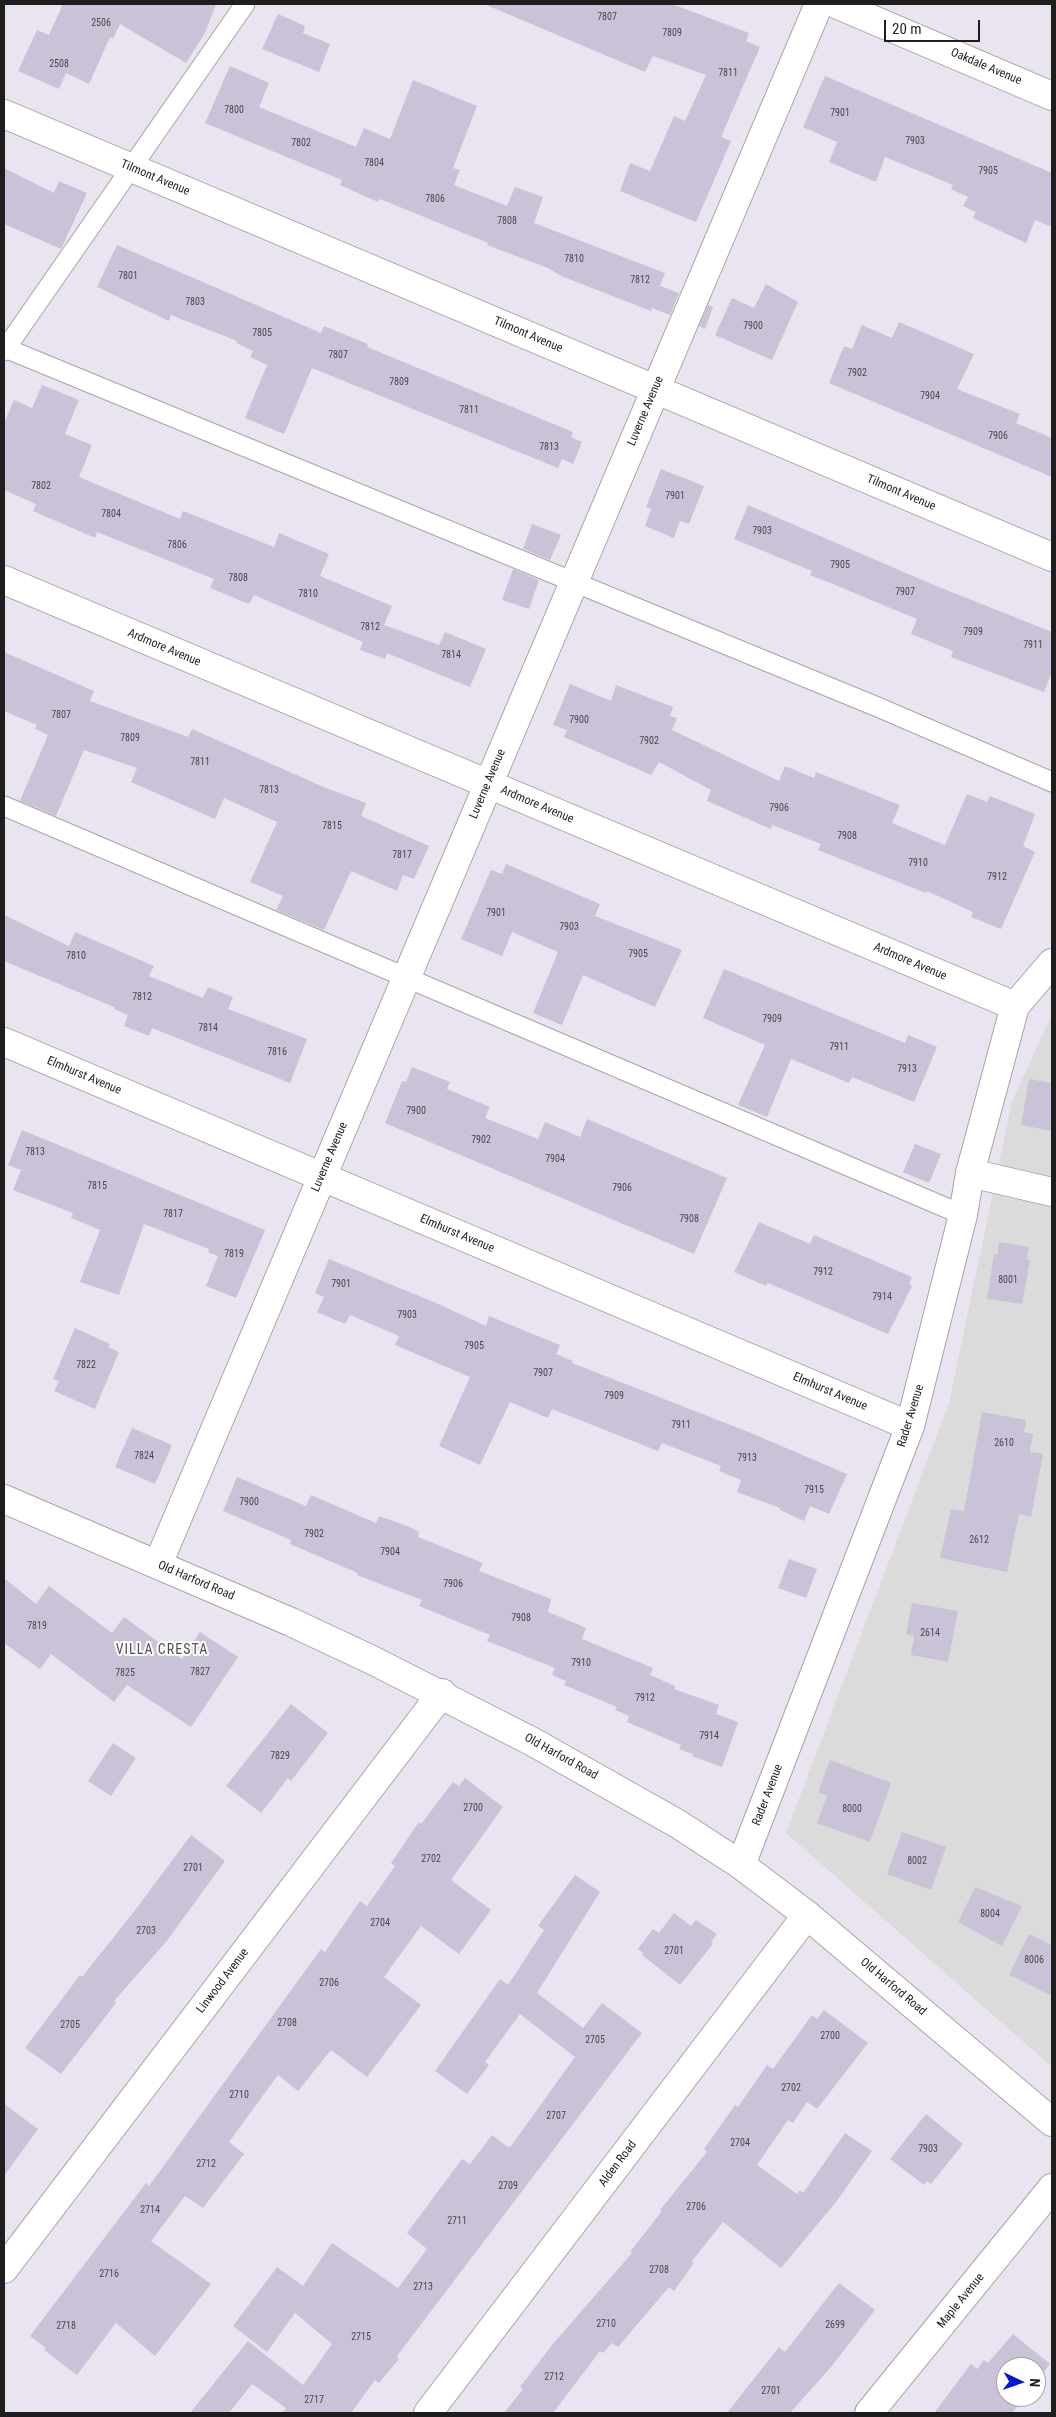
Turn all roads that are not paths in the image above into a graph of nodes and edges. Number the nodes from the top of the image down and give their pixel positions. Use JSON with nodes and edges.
{"nodes":[{"id":1,"x":245,"y":4,"type":"edge"},
{"id":2,"x":819,"y":4,"type":"edge"},
{"id":3,"x":836,"y":4,"type":"edge"},
{"id":4,"x":1052,"y":96,"type":"edge"},
{"id":5,"x":4,"y":114,"type":"edge"},
{"id":6,"x":130,"y":168,"type":"junction"},
{"id":7,"x":5,"y":350,"type":"edge"},
{"id":8,"x":655,"y":389,"type":"junction"},
{"id":9,"x":1052,"y":557,"type":"edge"},
{"id":10,"x":4,"y":580,"type":"edge"},
{"id":11,"x":573,"y":584,"type":"junction"},
{"id":12,"x":1052,"y":782,"type":"edge"},
{"id":13,"x":488,"y":784,"type":"junction"},
{"id":14,"x":4,"y":806,"type":"edge"},
{"id":15,"x":1052,"y":963,"type":"edge"},
{"id":16,"x":406,"y":978,"type":"junction"},
{"id":17,"x":1015,"y":1006,"type":"junction"},
{"id":18,"x":4,"y":1042,"type":"edge"},
{"id":19,"x":970,"y":1174,"type":"junction"},
{"id":20,"x":322,"y":1177,"type":"junction"},
{"id":21,"x":1052,"y":1192,"type":"edge"},
{"id":22,"x":963,"y":1215,"type":"junction"},
{"id":23,"x":910,"y":1426,"type":"junction"},
{"id":24,"x":4,"y":1499,"type":"edge"},
{"id":25,"x":158,"y":1564,"type":"junction"},
{"id":26,"x":442,"y":1693,"type":"junction"},
{"id":27,"x":741,"y":1865,"type":"junction"},
{"id":28,"x":807,"y":1915,"type":"junction"},
{"id":29,"x":1052,"y":2122,"type":"edge"},
{"id":30,"x":1052,"y":2188,"type":"edge"},
{"id":31,"x":4,"y":2269,"type":"edge"},
{"id":32,"x":428,"y":2413,"type":"edge"},
{"id":33,"x":869,"y":2413,"type":"edge"}],
"edges":[{"from":1,"to":6,"type":"lane"},
{"from":2,"to":8,"type":"street","name":"Luverne Avenue"},
{"from":3,"to":4,"type":"street","name":"Oakdale Avenue"},
{"from":5,"to":6,"type":"street","name":"Tilmont Avenue"},
{"from":6,"to":7,"type":"lane"},
{"from":6,"to":8,"type":"street","name":"Tilmont Avenue"},
{"from":7,"to":11,"type":"lane"},
{"from":8,"to":9,"type":"street","name":"Tilmont Avenue"},
{"from":8,"to":11,"type":"street","name":"Luverne Avenue"},
{"from":10,"to":13,"type":"street","name":"Ardmore Avenue"},
{"from":11,"to":12,"type":"lane"},
{"from":11,"to":13,"type":"street","name":"Luverne Avenue"},
{"from":13,"to":16,"type":"street","name":"Luverne Avenue"},
{"from":13,"to":17,"type":"street","name":"Ardmore Avenue"},
{"from":14,"to":16,"type":"lane"},
{"from":15,"to":17,"type":"street","name":"Rader Avenue"},
{"from":16,"to":20,"type":"street","name":"Luverne Avenue"},
{"from":16,"to":22,"type":"lane"},
{"from":17,"to":19,"type":"street","name":"Rader Avenue"},
{"from":18,"to":20,"type":"street","name":"Elmhurst Avenue"},
{"from":19,"to":21,"type":"street"},
{"from":19,"to":22,"type":"street","name":"Rader Avenue"},
{"from":20,"to":23,"type":"street","name":"Elmhurst Avenue"},
{"from":20,"to":25,"type":"street","name":"Luverne Avenue"},
{"from":22,"to":23,"type":"street","name":"Rader Avenue"},
{"from":23,"to":27,"type":"street","name":"Rader Avenue"},
{"from":24,"to":25,"type":"street","name":"Old Harford Road"},
{"from":25,"to":26,"type":"street","name":"Old Harford Road"},
{"from":26,"to":27,"type":"street","name":"Old Harford Road"},
{"from":26,"to":31,"type":"street","name":"Linwood Avenue"},
{"from":27,"to":28,"type":"street","name":"Old Harford Road"},
{"from":28,"to":29,"type":"street","name":"Old Harford Road"},
{"from":28,"to":32,"type":"street","name":"Alden Road"},
{"from":30,"to":33,"type":"street","name":"Maple Avenue"}]}
